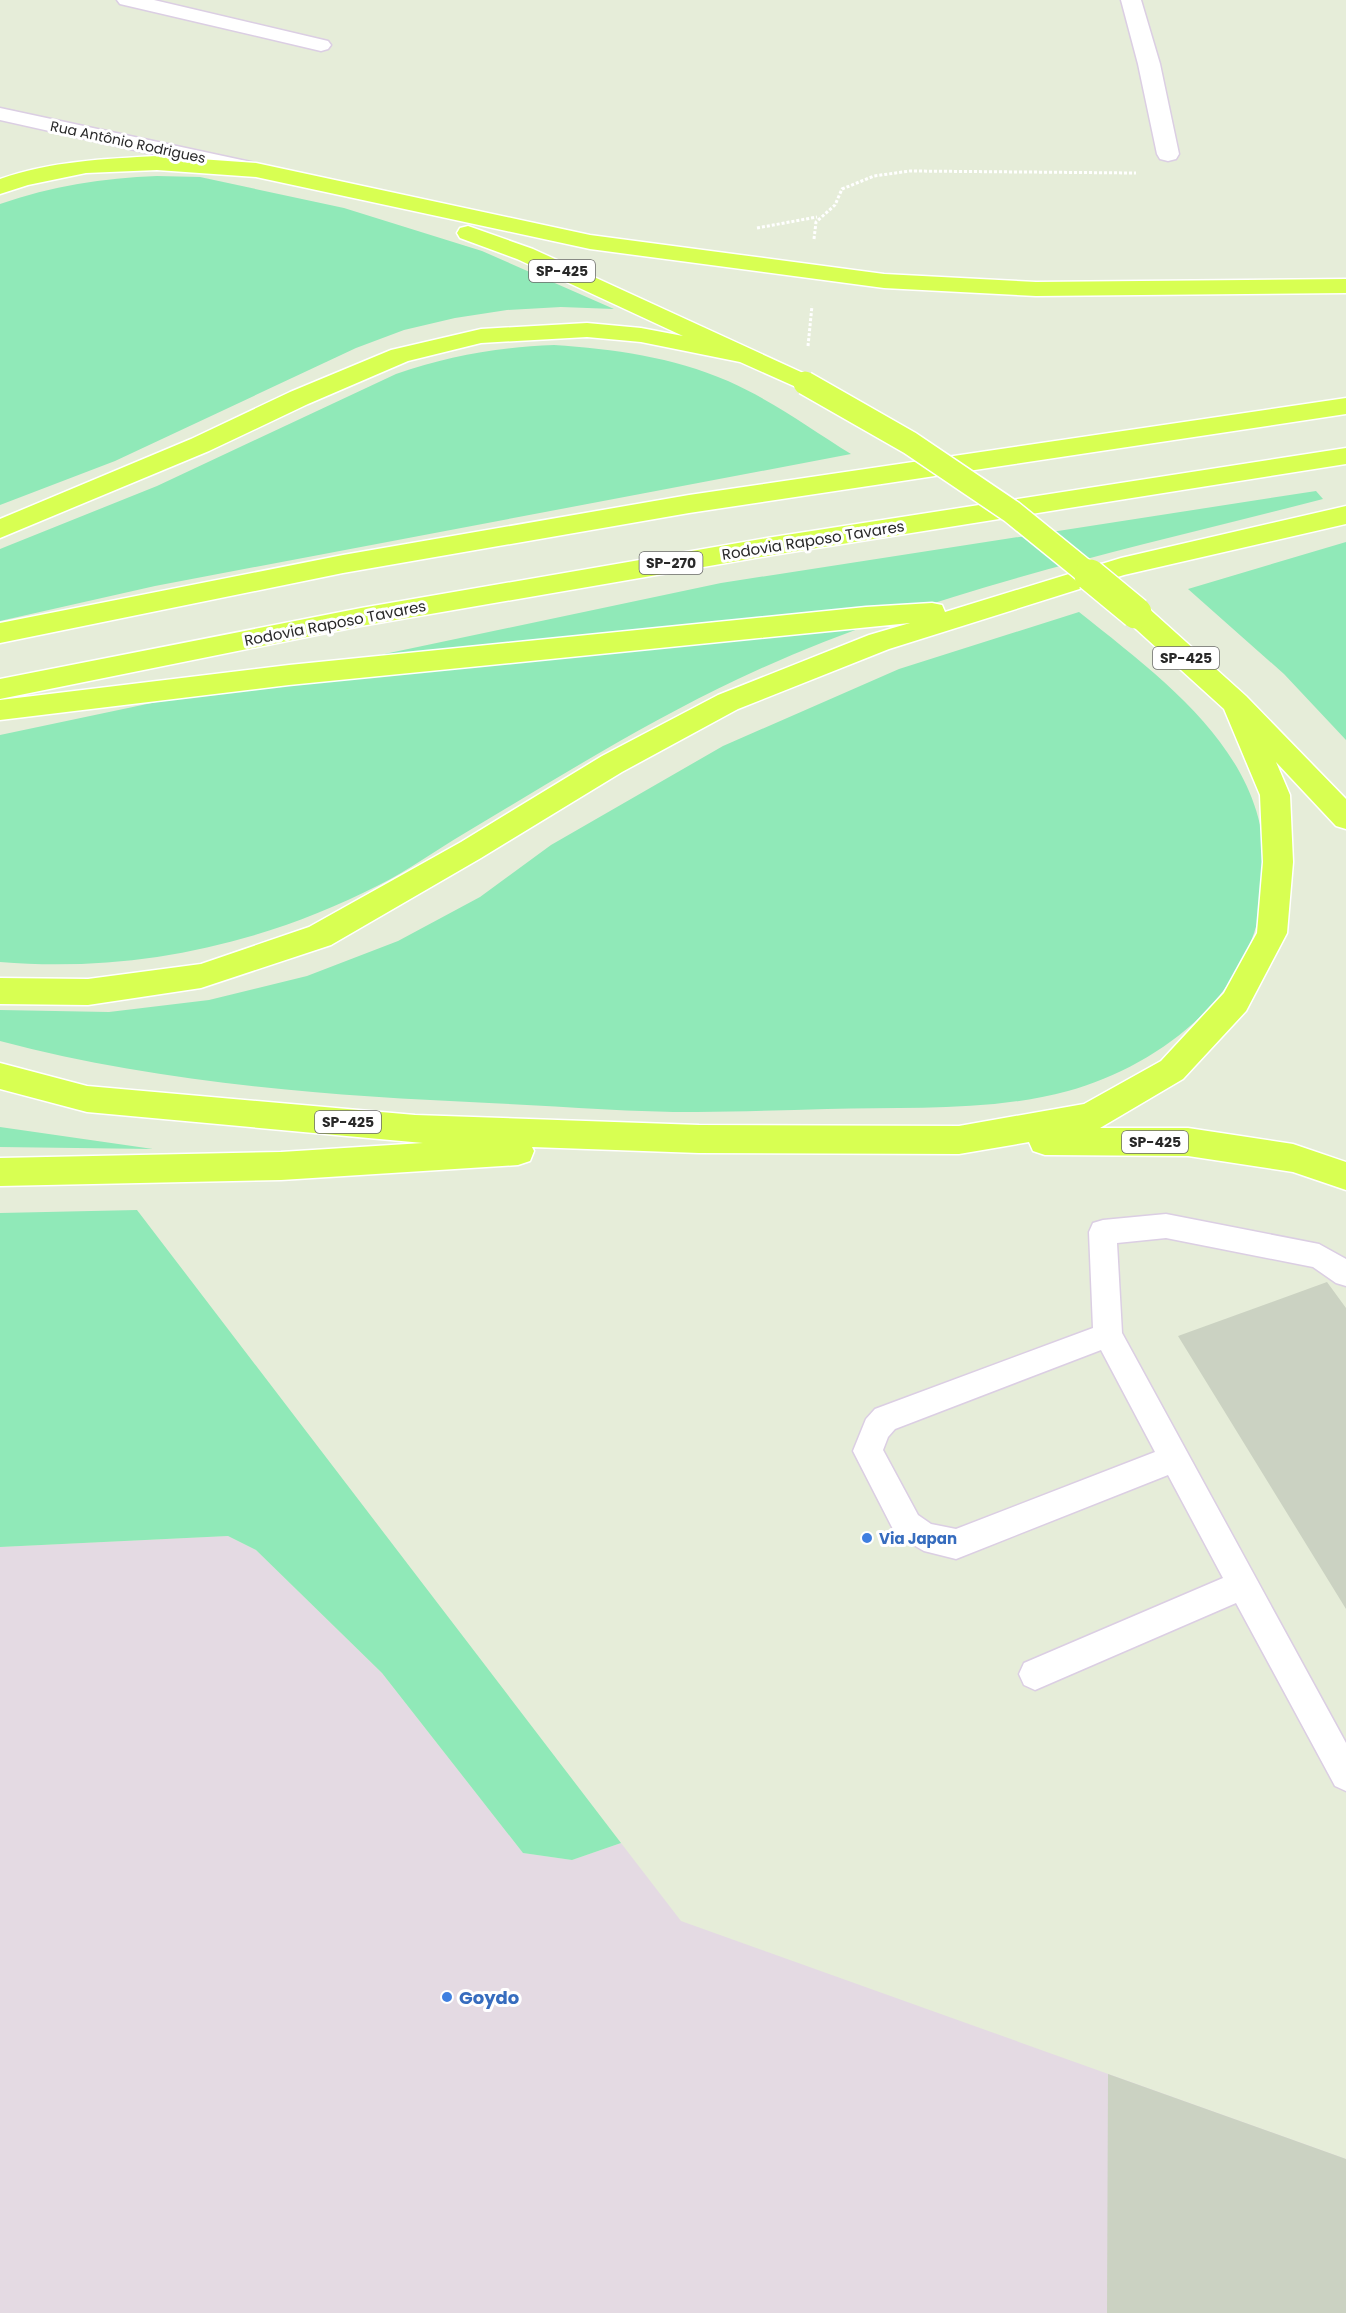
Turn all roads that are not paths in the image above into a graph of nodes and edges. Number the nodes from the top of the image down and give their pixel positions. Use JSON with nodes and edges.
{"nodes":[{"id":1,"x":127,"y":0,"type":"edge"},
{"id":2,"x":1131,"y":0,"type":"edge"},
{"id":3,"x":321,"y":45,"type":"dead end"},
{"id":4,"x":3,"y":116,"type":"edge"},
{"id":5,"x":1168,"y":154,"type":"road end"},
{"id":6,"x":256,"y":170,"type":"junction"},
{"id":7,"x":0,"y":187,"type":"edge"},
{"id":8,"x":368,"y":196,"type":"junction"},
{"id":9,"x":1346,"y":286,"type":"edge"},
{"id":10,"x":752,"y":357,"type":"junction"},
{"id":11,"x":1346,"y":406,"type":"edge"},
{"id":12,"x":1346,"y":456,"type":"edge"},
{"id":13,"x":1346,"y":515,"type":"edge"},
{"id":14,"x":0,"y":529,"type":"edge"},
{"id":15,"x":988,"y":608,"type":"junction"},
{"id":16,"x":0,"y":633,"type":"edge"},
{"id":17,"x":0,"y":689,"type":"edge"},
{"id":18,"x":1236,"y":703,"type":"junction"},
{"id":19,"x":0,"y":710,"type":"edge"},
{"id":20,"x":1346,"y":818,"type":"edge"},
{"id":21,"x":0,"y":991,"type":"edge"},
{"id":22,"x":0,"y":1076,"type":"edge"},
{"id":23,"x":699,"y":1139,"type":"junction"},
{"id":24,"x":959,"y":1140,"type":"junction"},
{"id":25,"x":0,"y":1172,"type":"edge"},
{"id":26,"x":1346,"y":1176,"type":"edge"},
{"id":27,"x":1346,"y":1274,"type":"edge"},
{"id":28,"x":1108,"y":1335,"type":"junction"},
{"id":29,"x":1175,"y":1458,"type":"junction"},
{"id":30,"x":1243,"y":1585,"type":"junction"},
{"id":31,"x":1035,"y":1674,"type":"dead end"},
{"id":32,"x":1346,"y":1775,"type":"edge"}],
"edges":[{"from":1,"to":3,"type":"street"},
{"from":2,"to":5,"type":"street"},
{"from":4,"to":6,"type":"street","name":"Rua Antônio Rodrigues"},
{"from":6,"to":7,"type":"highway","number":"SP-425"},
{"from":6,"to":8,"type":"highway","number":"SP-425"},
{"from":8,"to":9,"type":"highway"},
{"from":8,"to":10,"type":"highway","number":"SP-425"},
{"from":10,"to":14,"type":"highway"},
{"from":10,"to":18,"type":"highway","number":"SP-425","bridge":true},
{"from":11,"to":16,"type":"highway"},
{"from":12,"to":17,"type":"highway","name":"Rodovia Raposo Tavares","number":"SP-270"},
{"from":13,"to":15,"type":"highway"},
{"from":15,"to":19,"type":"highway"},
{"from":15,"to":21,"type":"highway"},
{"from":18,"to":20,"type":"highway","number":"SP-425"},
{"from":18,"to":24,"type":"highway"},
{"from":22,"to":23,"type":"highway","number":"SP-425"},
{"from":23,"to":24,"type":"highway","number":"SP-425"},
{"from":23,"to":25,"type":"highway"},
{"from":24,"to":26,"type":"highway","number":"SP-425"},
{"from":27,"to":28,"type":"lane"},
{"from":28,"to":29,"type":"lane"},
{"from":28,"to":29,"type":"lane"},
{"from":29,"to":30,"type":"lane"},
{"from":30,"to":31,"type":"lane"},
{"from":30,"to":32,"type":"lane"}]}
